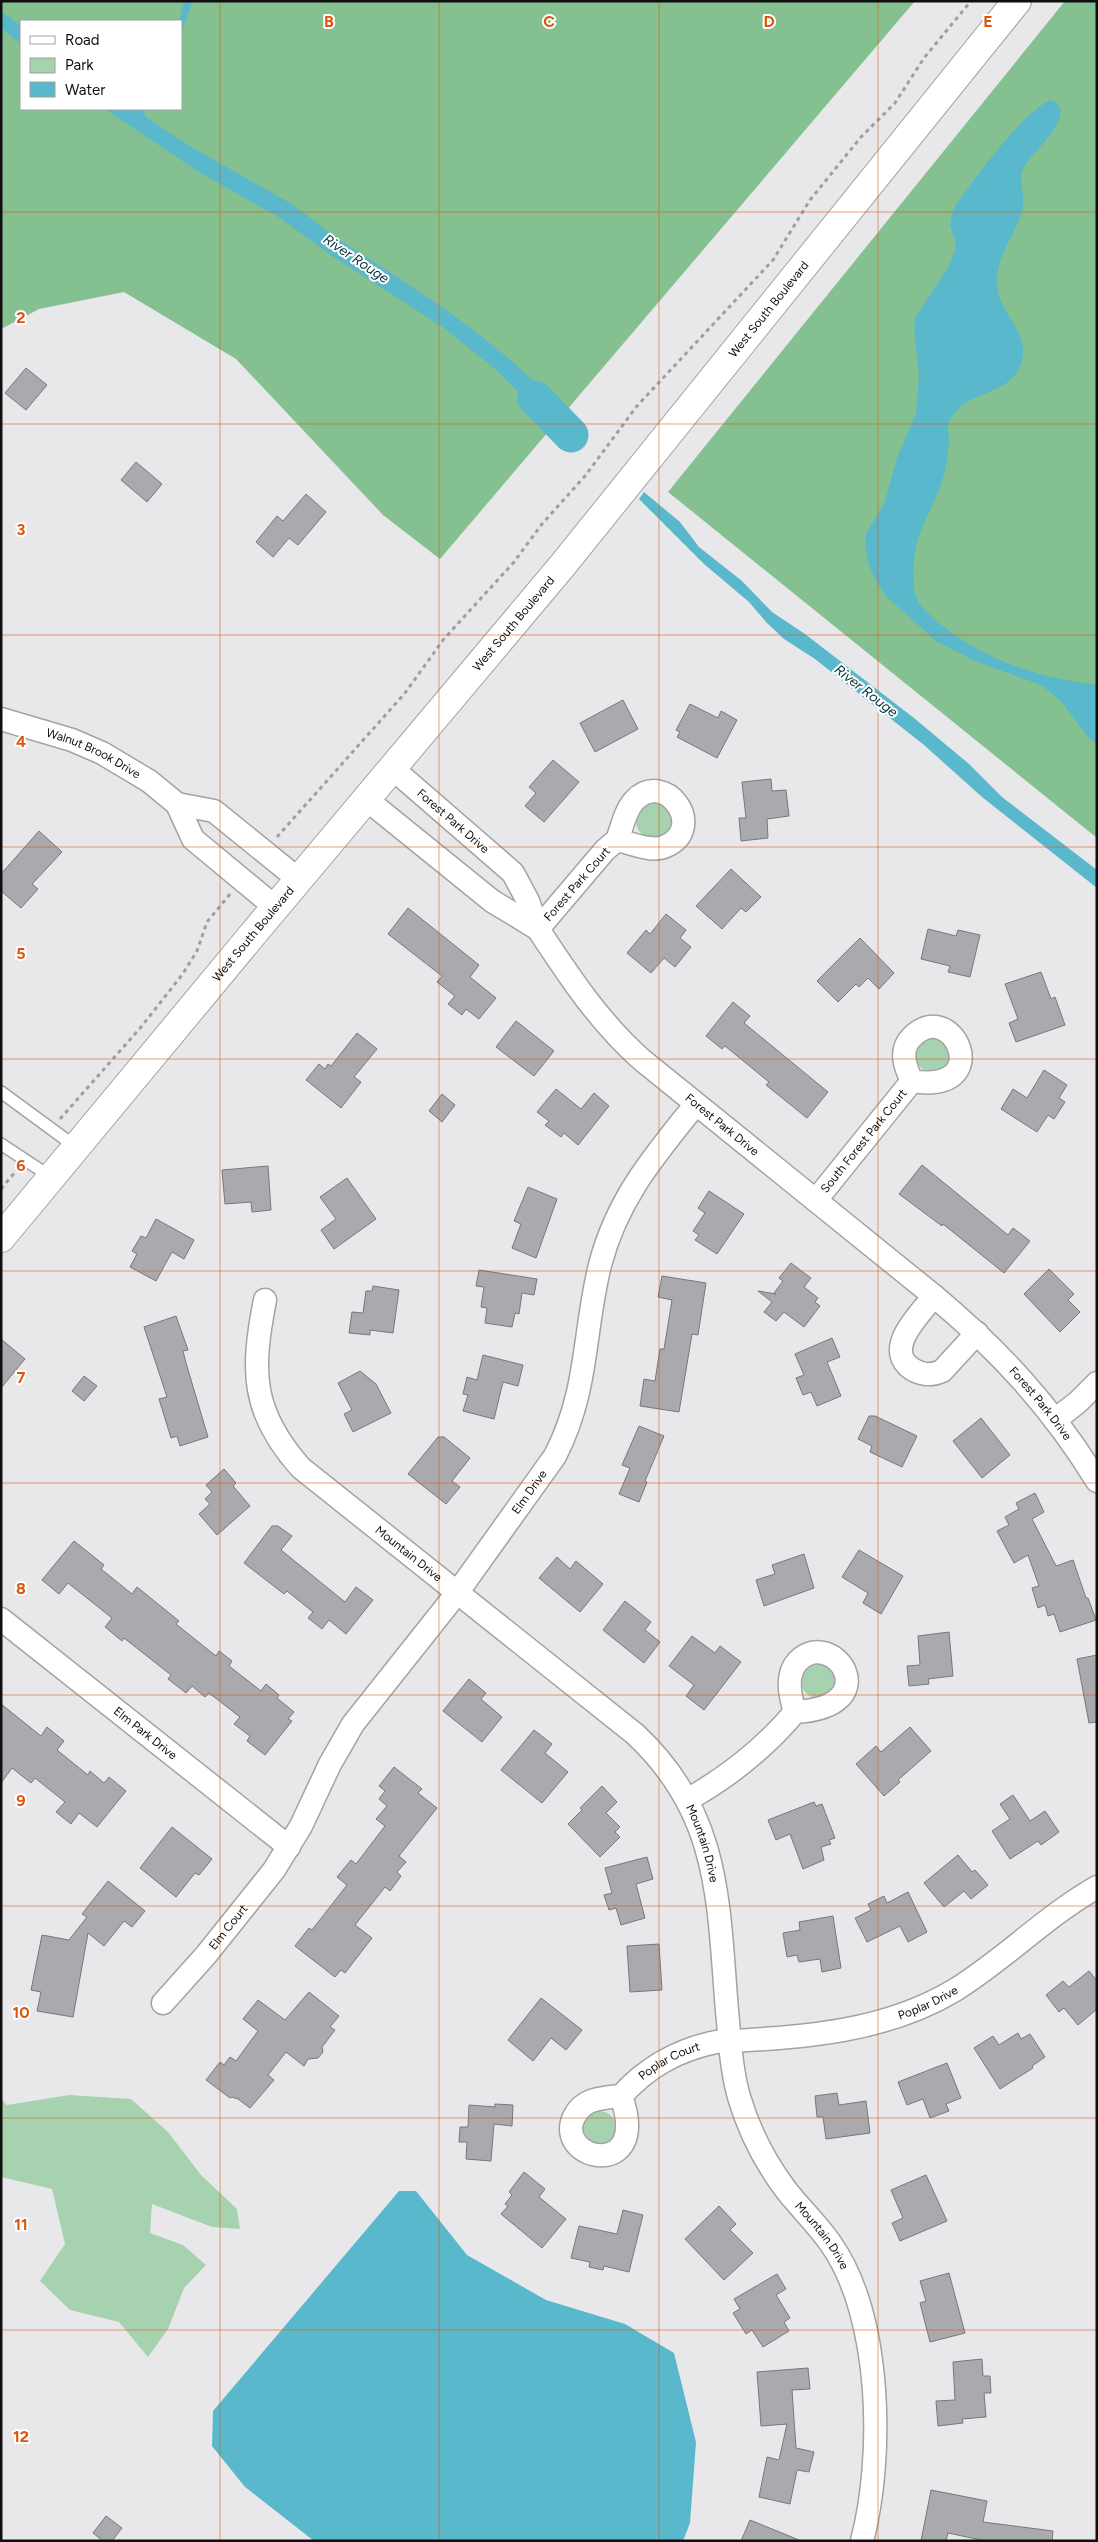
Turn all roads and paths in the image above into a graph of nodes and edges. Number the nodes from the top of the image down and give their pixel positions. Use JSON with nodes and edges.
{"nodes":[{"id":1,"x":971,"y":1,"type":"edge"},
{"id":2,"x":1017,"y":1,"type":"edge"},
{"id":3,"x":1,"y":719,"type":"edge"},
{"id":4,"x":392,"y":768,"type":"junction"},
{"id":5,"x":366,"y":799,"type":"junction"},
{"id":6,"x":177,"y":804,"type":"junction"},
{"id":7,"x":280,"y":833,"type":"dead end"},
{"id":8,"x":244,"y":836,"type":"junction"},
{"id":9,"x":617,"y":840,"type":"dead end"},
{"id":10,"x":222,"y":863,"type":"junction"},
{"id":11,"x":298,"y":880,"type":"junction"},
{"id":12,"x":225,"y":900,"type":"dead end"},
{"id":13,"x":275,"y":908,"type":"junction"},
{"id":14,"x":538,"y":929,"type":"junction"},
{"id":15,"x":912,"y":1081,"type":"dead end"},
{"id":16,"x":1,"y":1092,"type":"edge"},
{"id":17,"x":696,"y":1104,"type":"junction"},
{"id":18,"x":52,"y":1128,"type":"junction"},
{"id":19,"x":1,"y":1144,"type":"edge"},
{"id":20,"x":76,"y":1147,"type":"junction"},
{"id":21,"x":25,"y":1159,"type":"junction"},
{"id":22,"x":51,"y":1177,"type":"junction"},
{"id":23,"x":1,"y":1189,"type":"edge"},
{"id":24,"x":816,"y":1200,"type":"junction"},
{"id":25,"x":1,"y":1238,"type":"edge"},
{"id":26,"x":934,"y":1296,"type":"junction"},
{"id":27,"x":265,"y":1300,"type":"dead end"},
{"id":28,"x":977,"y":1333,"type":"junction"},
{"id":29,"x":1097,"y":1383,"type":"edge"},
{"id":30,"x":1055,"y":1420,"type":"junction"},
{"id":31,"x":1097,"y":1481,"type":"edge"},
{"id":32,"x":457,"y":1592,"type":"junction"},
{"id":33,"x":1,"y":1619,"type":"edge"},
{"id":34,"x":795,"y":1712,"type":"dead end"},
{"id":35,"x":687,"y":1800,"type":"junction"},
{"id":36,"x":289,"y":1848,"type":"junction"},
{"id":37,"x":1097,"y":1887,"type":"edge"},
{"id":38,"x":163,"y":2003,"type":"dead end"},
{"id":39,"x":730,"y":2041,"type":"junction"},
{"id":40,"x":621,"y":2096,"type":"dead end"},
{"id":41,"x":862,"y":2541,"type":"edge"}],
"edges":[{"from":1,"to":7,"type":"path"},
{"from":2,"to":4,"type":"main road","name":"West South Boulevard"},
{"from":3,"to":6,"type":"street","name":"Walnut Brook Drive"},
{"from":4,"to":5,"type":"main road","name":"West South Boulevard"},
{"from":4,"to":14,"type":"street","name":"Forest Park Drive"},
{"from":5,"to":11,"type":"main road","name":"West South Boulevard"},
{"from":5,"to":14,"type":"street","name":"Forest Park Drive"},
{"from":6,"to":8,"type":"street","name":"Walnut Brook Drive"},
{"from":6,"to":10,"type":"street","name":"Walnut Brook Drive"},
{"from":8,"to":10,"type":"street"},
{"from":8,"to":11,"type":"street","name":"Walnut Brook Drive"},
{"from":9,"to":14,"type":"street","name":"Forest Park Court"},
{"from":10,"to":13,"type":"street","name":"Walnut Brook Drive"},
{"from":11,"to":13,"type":"main road","name":"West South Boulevard"},
{"from":12,"to":18,"type":"path"},
{"from":13,"to":20,"type":"main road","name":"West South Boulevard"},
{"from":14,"to":17,"type":"street","name":"Forest Park Drive"},
{"from":15,"to":24,"type":"street","name":"South Forest Park Court"},
{"from":16,"to":18,"type":"lane"},
{"from":17,"to":24,"type":"street","name":"Forest Park Drive"},
{"from":17,"to":32,"type":"street","name":"Elm Drive"},
{"from":18,"to":20,"type":"lane"},
{"from":19,"to":21,"type":"lane"},
{"from":20,"to":22,"type":"main road","name":"West South Boulevard"},
{"from":21,"to":22,"type":"lane"},
{"from":21,"to":23,"type":"path"},
{"from":22,"to":25,"type":"main road","name":"West South Boulevard"},
{"from":24,"to":26,"type":"street","name":"Forest Park Drive"},
{"from":26,"to":28,"type":"street","name":"Forest Park Drive"},
{"from":26,"to":28,"type":"street"},
{"from":27,"to":32,"type":"street","name":"Mountain Drive"},
{"from":28,"to":30,"type":"street","name":"Forest Park Drive"},
{"from":29,"to":30,"type":"street"},
{"from":30,"to":31,"type":"street","name":"Forest Park Drive"},
{"from":32,"to":35,"type":"street","name":"Mountain Drive"},
{"from":32,"to":36,"type":"street","name":"Elm Drive"},
{"from":33,"to":36,"type":"street","name":"Elm Park Drive"},
{"from":34,"to":35,"type":"street"},
{"from":35,"to":39,"type":"street","name":"Mountain Drive"},
{"from":36,"to":38,"type":"street","name":"Elm Court"},
{"from":37,"to":39,"type":"street","name":"Poplar Drive"},
{"from":39,"to":40,"type":"street","name":"Poplar Court"},
{"from":39,"to":41,"type":"street","name":"Mountain Drive"}]}
